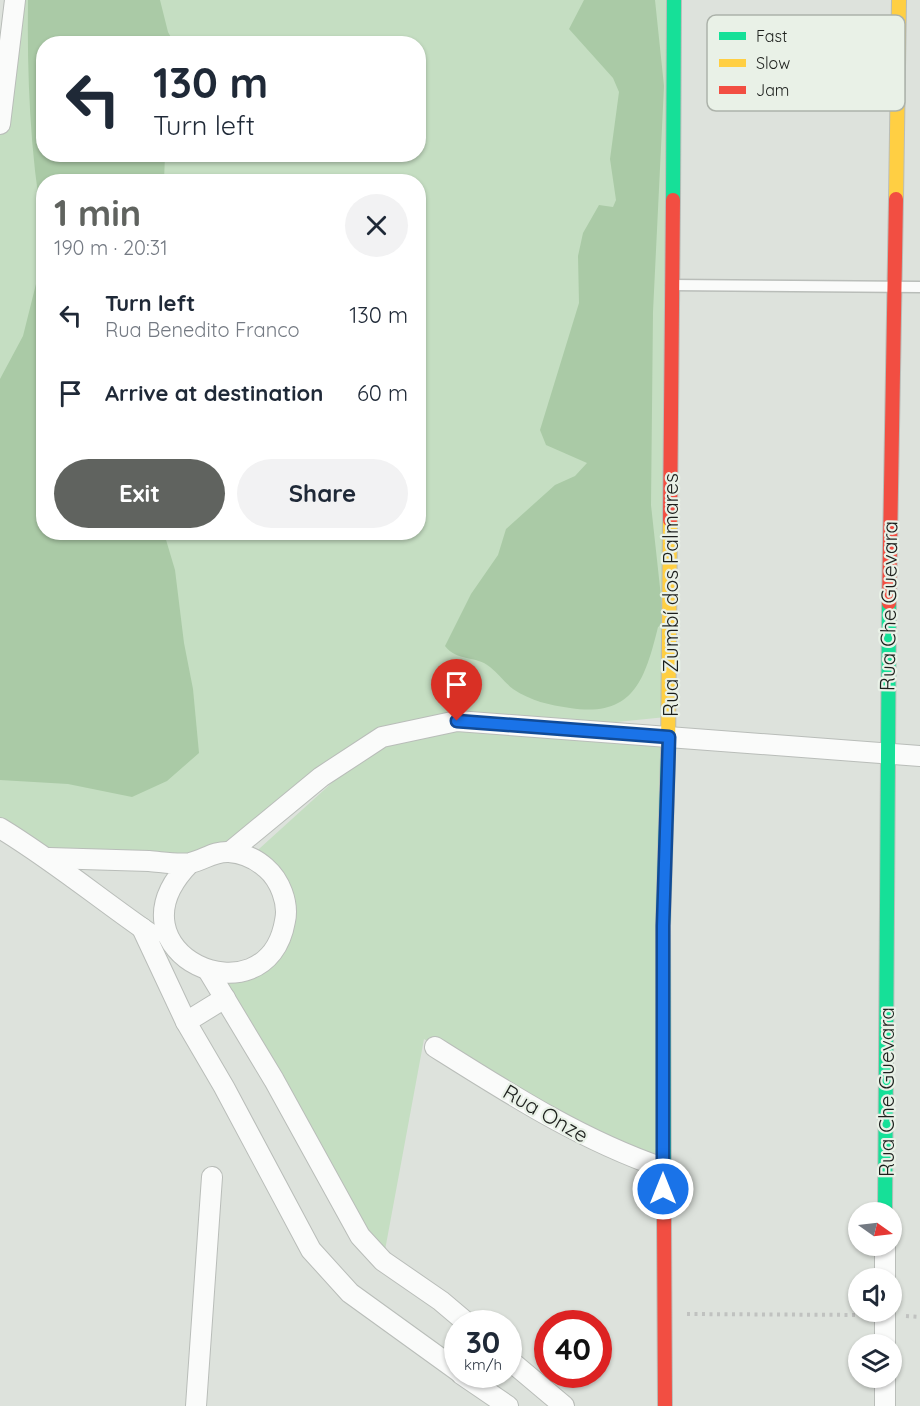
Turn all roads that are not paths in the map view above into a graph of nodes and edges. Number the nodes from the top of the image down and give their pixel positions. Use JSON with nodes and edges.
{"nodes":[{"id":1,"x":15,"y":0,"type":"edge"},
{"id":2,"x":674,"y":0,"type":"edge"},
{"id":3,"x":899,"y":0,"type":"edge"},
{"id":4,"x":899,"y":15,"type":"edge"},
{"id":5,"x":897,"y":111,"type":"edge"},
{"id":6,"x":0,"y":124,"type":"edge"},
{"id":7,"x":671,"y":285,"type":"junction"},
{"id":8,"x":893,"y":287,"type":"junction"},
{"id":9,"x":920,"y":287,"type":"edge"},
{"id":10,"x":669,"y":737,"type":"junction"},
{"id":11,"x":886,"y":755,"type":"junction"},
{"id":12,"x":920,"y":756,"type":"edge"},
{"id":13,"x":0,"y":828,"type":"edge"},
{"id":14,"x":231,"y":852,"type":"junction"},
{"id":15,"x":49,"y":858,"type":"junction"},
{"id":16,"x":190,"y":863,"type":"junction"},
{"id":17,"x":142,"y":928,"type":"junction"},
{"id":18,"x":179,"y":953,"type":"junction"},
{"id":19,"x":209,"y":972,"type":"junction"},
{"id":20,"x":225,"y":998,"type":"junction"},
{"id":21,"x":186,"y":1022,"type":"junction"},
{"id":22,"x":435,"y":1047,"type":"dead end"},
{"id":23,"x":663,"y":1168,"type":"junction"},
{"id":24,"x":212,"y":1177,"type":"dead end"},
{"id":25,"x":885,"y":1202,"type":"edge"},
{"id":26,"x":452,"y":1310,"type":"edge"},
{"id":27,"x":444,"y":1362,"type":"edge"},
{"id":28,"x":522,"y":1371,"type":"edge"},
{"id":29,"x":481,"y":1388,"type":"edge"},
{"id":30,"x":885,"y":1388,"type":"edge"},
{"id":31,"x":196,"y":1406,"type":"edge"},
{"id":32,"x":508,"y":1406,"type":"edge"},
{"id":33,"x":564,"y":1406,"type":"edge"},
{"id":34,"x":665,"y":1406,"type":"edge"},
{"id":35,"x":885,"y":1406,"type":"edge"}],
"edges":[{"from":1,"to":6,"type":"street"},
{"from":2,"to":7,"type":"street","name":"Rua Zumbí dos Palmares"},
{"from":3,"to":4,"type":"street","name":"Rua Che Guevara"},
{"from":5,"to":8,"type":"street","name":"Rua Che Guevara"},
{"from":7,"to":8,"type":"lane"},
{"from":7,"to":10,"type":"street","name":"Rua Zumbí dos Palmares"},
{"from":8,"to":9,"type":"lane"},
{"from":8,"to":11,"type":"street","name":"Rua Che Guevara"},
{"from":10,"to":11,"type":"street"},
{"from":10,"to":14,"type":"street"},
{"from":10,"to":23,"type":"street","name":"Rua Zumbí dos Palmares"},
{"from":11,"to":12,"type":"street"},
{"from":11,"to":25,"type":"street","name":"Rua Che Guevara"},
{"from":13,"to":15,"type":"street"},
{"from":14,"to":16,"type":"street"},
{"from":14,"to":19,"type":"street"},
{"from":15,"to":16,"type":"street"},
{"from":15,"to":17,"type":"street"},
{"from":16,"to":18,"type":"street"},
{"from":17,"to":18,"type":"street"},
{"from":17,"to":21,"type":"street"},
{"from":18,"to":19,"type":"street"},
{"from":19,"to":20,"type":"street"},
{"from":20,"to":21,"type":"street"},
{"from":20,"to":26,"type":"street"},
{"from":21,"to":27,"type":"street"},
{"from":22,"to":23,"type":"street","name":"Rua Onze"},
{"from":23,"to":34,"type":"street","name":"Rua Zumbí dos Palmares"},
{"from":24,"to":31,"type":"street"},
{"from":28,"to":33,"type":"street"},
{"from":29,"to":32,"type":"street"},
{"from":30,"to":35,"type":"street"}]}
